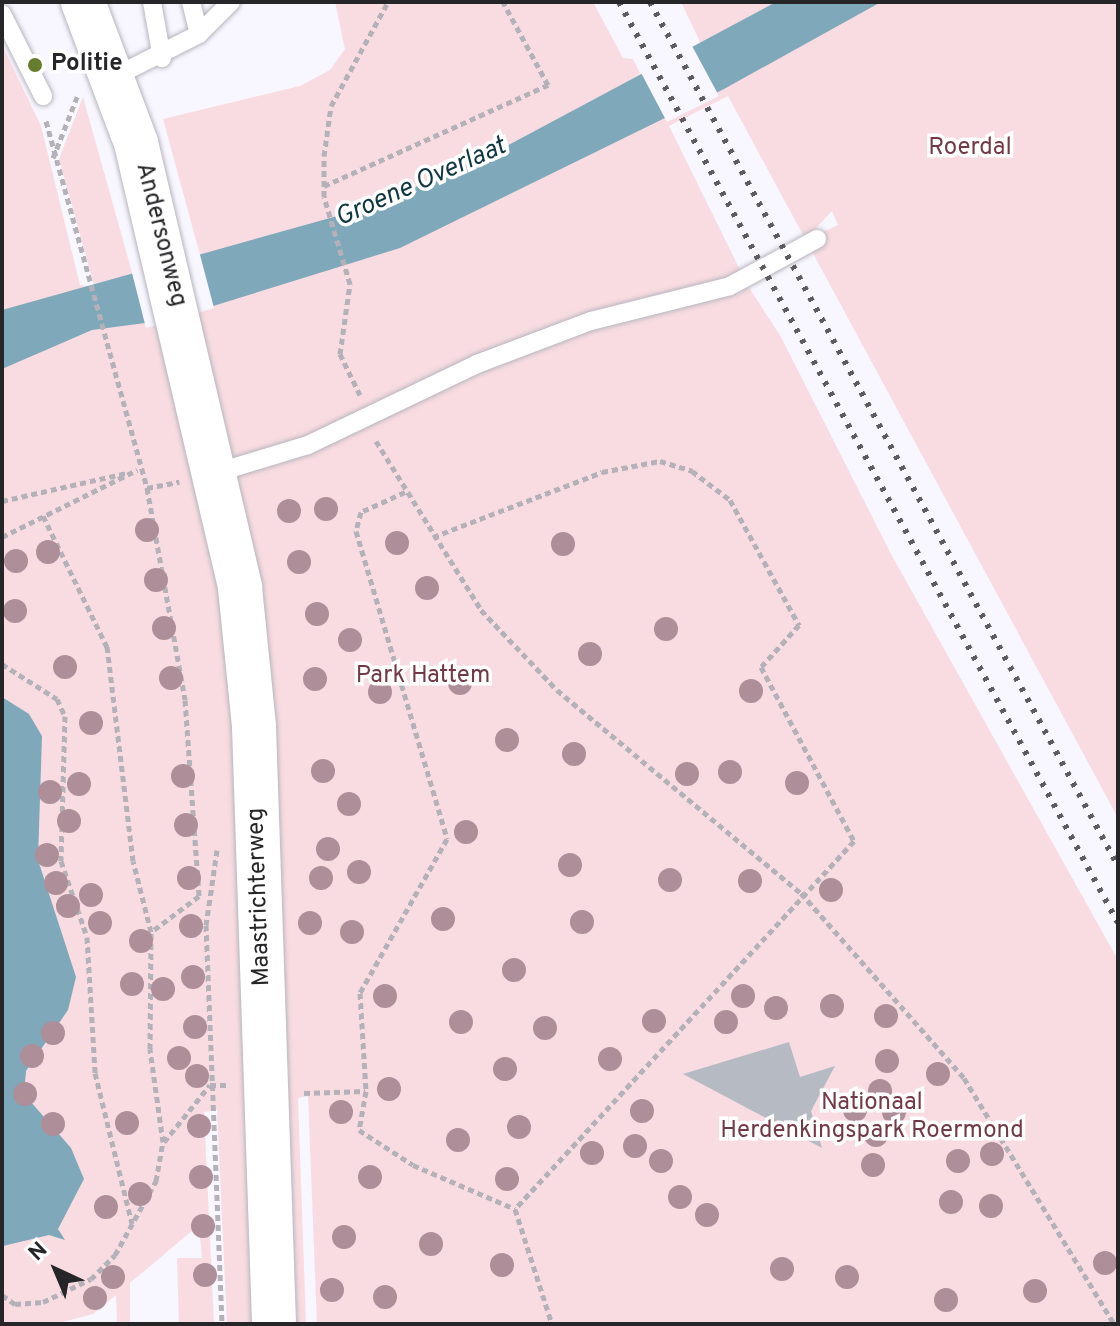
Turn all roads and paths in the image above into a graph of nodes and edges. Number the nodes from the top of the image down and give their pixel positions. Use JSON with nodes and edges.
{"nodes":[{"id":1,"x":83,"y":2,"type":"edge"},
{"id":2,"x":152,"y":2,"type":"edge"},
{"id":3,"x":191,"y":2,"type":"edge"},
{"id":4,"x":231,"y":2,"type":"edge"},
{"id":5,"x":388,"y":2,"type":"edge"},
{"id":6,"x":503,"y":2,"type":"edge"},
{"id":7,"x":2,"y":14,"type":"edge"},
{"id":8,"x":199,"y":34,"type":"junction"},
{"id":9,"x":162,"y":58,"type":"junction"},
{"id":10,"x":96,"y":85,"type":"junction"},
{"id":11,"x":43,"y":96,"type":"joint"},
{"id":12,"x":53,"y":161,"type":"junction"},
{"id":13,"x":324,"y":186,"type":"junction"},
{"id":14,"x":817,"y":239,"type":"dead end"},
{"id":15,"x":364,"y":419,"type":"junction"},
{"id":16,"x":206,"y":463,"type":"junction"},
{"id":17,"x":137,"y":470,"type":"junction"},
{"id":18,"x":147,"y":488,"type":"junction"},
{"id":19,"x":405,"y":492,"type":"junction"},
{"id":20,"x":2,"y":501,"type":"edge"},
{"id":21,"x":43,"y":516,"type":"junction"},
{"id":22,"x":2,"y":537,"type":"edge"},
{"id":23,"x":433,"y":537,"type":"junction"},
{"id":24,"x":2,"y":664,"type":"edge"},
{"id":25,"x":218,"y":838,"type":"dead end"},
{"id":26,"x":214,"y":880,"type":"junction"},
{"id":27,"x":801,"y":893,"type":"junction"},
{"id":28,"x":199,"y":896,"type":"junction"},
{"id":29,"x":151,"y":932,"type":"junction"},
{"id":30,"x":515,"y":1209,"type":"junction"},
{"id":31,"x":132,"y":1225,"type":"junction"},
{"id":32,"x":2,"y":1295,"type":"edge"},
{"id":33,"x":222,"y":1324,"type":"edge"},
{"id":34,"x":274,"y":1324,"type":"edge"},
{"id":35,"x":552,"y":1324,"type":"edge"},
{"id":36,"x":1114,"y":1324,"type":"edge"}],
"edges":[{"from":1,"to":10,"type":"main road","name":"Andersonweg"},
{"from":2,"to":9,"type":"lane"},
{"from":3,"to":8,"type":"lane"},
{"from":4,"to":8,"type":"lane"},
{"from":5,"to":13,"type":"path"},
{"from":6,"to":13,"type":"path"},
{"from":7,"to":11,"type":"lane"},
{"from":8,"to":9,"type":"lane"},
{"from":9,"to":10,"type":"lane"},
{"from":10,"to":12,"type":"path"},
{"from":10,"to":16,"type":"main road","name":"Andersonweg"},
{"from":11,"to":12,"type":"path"},
{"from":12,"to":17,"type":"path"},
{"from":13,"to":15,"type":"path"},
{"from":14,"to":15,"type":"lane"},
{"from":15,"to":16,"type":"lane"},
{"from":15,"to":19,"type":"path"},
{"from":16,"to":18,"type":"path"},
{"from":16,"to":34,"type":"main road","name":"Maastrichterweg"},
{"from":17,"to":18,"type":"path"},
{"from":17,"to":20,"type":"path"},
{"from":17,"to":21,"type":"path"},
{"from":18,"to":28,"type":"path"},
{"from":19,"to":23,"type":"path"},
{"from":19,"to":30,"type":"path"},
{"from":21,"to":22,"type":"path"},
{"from":21,"to":29,"type":"path"},
{"from":23,"to":27,"type":"path"},
{"from":23,"to":27,"type":"path"},
{"from":24,"to":31,"type":"path"},
{"from":25,"to":26,"type":"path"},
{"from":26,"to":28,"type":"path"},
{"from":26,"to":33,"type":"path"},
{"from":27,"to":30,"type":"path"},
{"from":27,"to":36,"type":"path"},
{"from":28,"to":29,"type":"path"},
{"from":29,"to":31,"type":"path"},
{"from":30,"to":35,"type":"path"},
{"from":31,"to":32,"type":"path"}]}
